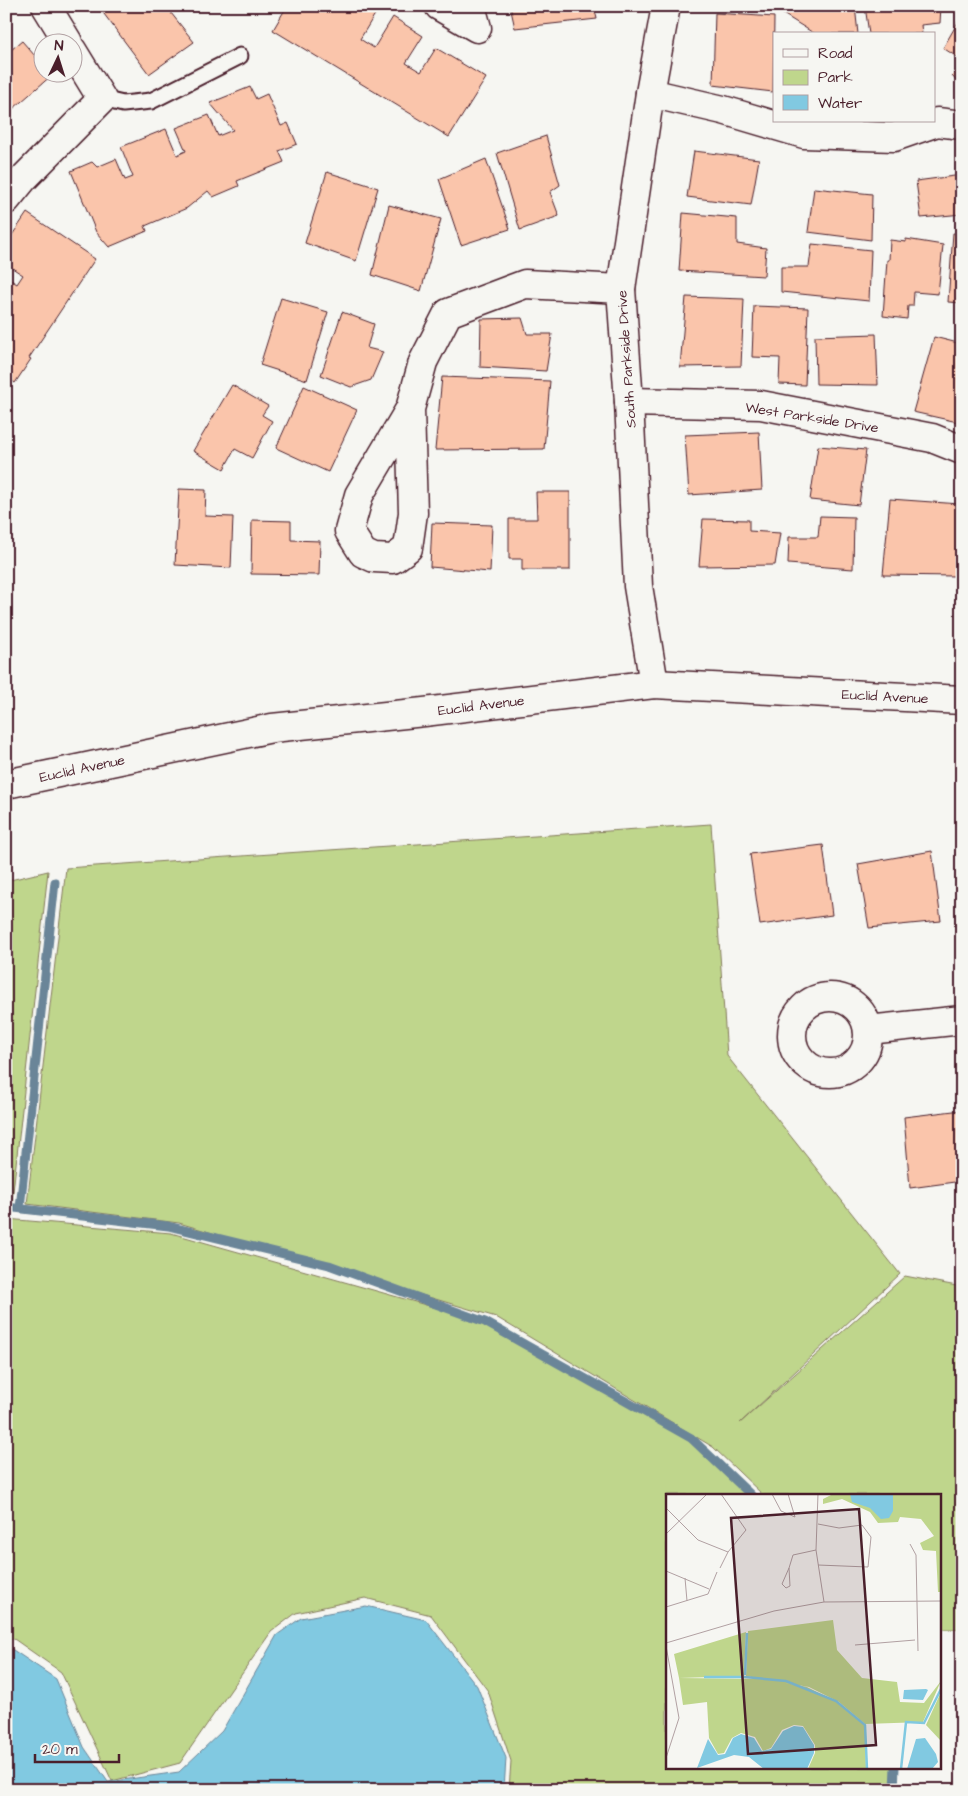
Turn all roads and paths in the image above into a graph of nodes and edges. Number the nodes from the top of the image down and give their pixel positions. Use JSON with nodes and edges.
{"nodes":[{"id":1,"x":46,"y":6,"type":"edge"},
{"id":2,"x":439,"y":6,"type":"edge"},
{"id":3,"x":471,"y":6,"type":"edge"},
{"id":4,"x":666,"y":6,"type":"edge"},
{"id":5,"x":62,"y":32,"type":"edge"},
{"id":6,"x":240,"y":56,"type":"dead end"},
{"id":7,"x":82,"y":66,"type":"edge"},
{"id":8,"x":650,"y":93,"type":"junction"},
{"id":9,"x":102,"y":99,"type":"junction"},
{"id":10,"x":962,"y":125,"type":"edge"},
{"id":11,"x":6,"y":200,"type":"edge"},
{"id":12,"x":621,"y":289,"type":"junction"},
{"id":13,"x":629,"y":402,"type":"junction"},
{"id":14,"x":410,"y":409,"type":"junction"},
{"id":15,"x":962,"y":450,"type":"edge"},
{"id":16,"x":654,"y":684,"type":"junction"},
{"id":17,"x":962,"y":700,"type":"edge"},
{"id":18,"x":6,"y":784,"type":"edge"},
{"id":19,"x":962,"y":1020,"type":"edge"},
{"id":20,"x":868,"y":1030,"type":"dead end"}],
"edges":[{"from":1,"to":5,"type":"street"},
{"from":2,"to":3,"type":"street"},
{"from":4,"to":8,"type":"street","name":"South Parkside Drive"},
{"from":6,"to":9,"type":"lane"},
{"from":7,"to":9,"type":"street"},
{"from":8,"to":10,"type":"street"},
{"from":8,"to":12,"type":"street","name":"South Parkside Drive"},
{"from":9,"to":11,"type":"street"},
{"from":12,"to":13,"type":"street","name":"South Parkside Drive"},
{"from":12,"to":14,"type":"street"},
{"from":13,"to":15,"type":"street","name":"West Parkside Drive"},
{"from":13,"to":16,"type":"street","name":"South Parkside Drive"},
{"from":14,"to":14,"type":"street"},
{"from":16,"to":17,"type":"street","name":"Euclid Avenue"},
{"from":16,"to":18,"type":"street","name":"Euclid Avenue"},
{"from":19,"to":20,"type":"street"}]}
